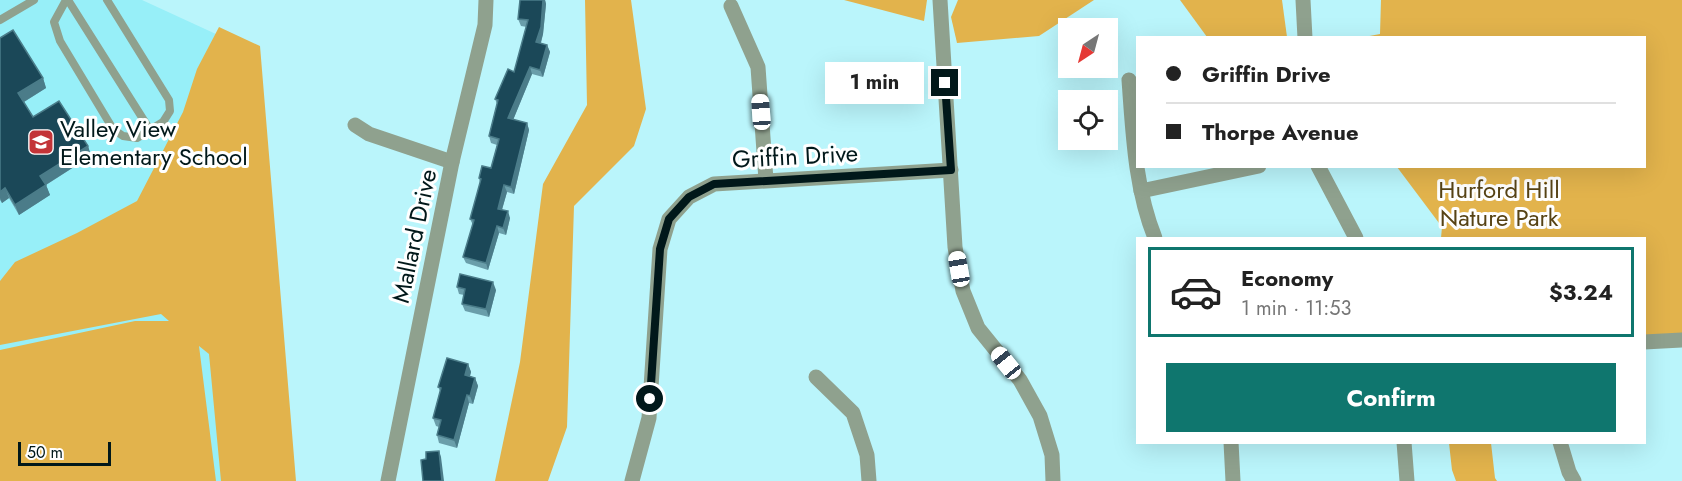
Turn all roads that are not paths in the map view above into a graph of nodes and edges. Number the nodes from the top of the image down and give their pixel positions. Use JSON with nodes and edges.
{"nodes":[{"id":1,"x":34,"y":0,"type":"edge"},
{"id":2,"x":67,"y":0,"type":"edge"},
{"id":3,"x":107,"y":0,"type":"edge"},
{"id":4,"x":486,"y":0,"type":"edge"},
{"id":5,"x":940,"y":0,"type":"edge"},
{"id":6,"x":1303,"y":0,"type":"edge"},
{"id":7,"x":731,"y":6,"type":"dead end"},
{"id":8,"x":0,"y":20,"type":"edge"},
{"id":9,"x":1305,"y":36,"type":"edge"},
{"id":10,"x":1129,"y":80,"type":"dead end"},
{"id":11,"x":355,"y":125,"type":"dead end"},
{"id":12,"x":150,"y":130,"type":"junction"},
{"id":13,"x":452,"y":162,"type":"junction"},
{"id":14,"x":1136,"y":165,"type":"edge"},
{"id":15,"x":1137,"y":168,"type":"edge"},
{"id":16,"x":1249,"y":168,"type":"edge"},
{"id":17,"x":1319,"y":168,"type":"edge"},
{"id":18,"x":951,"y":170,"type":"junction"},
{"id":19,"x":766,"y":180,"type":"junction"},
{"id":20,"x":1141,"y":190,"type":"junction"},
{"id":21,"x":1155,"y":237,"type":"edge"},
{"id":22,"x":1355,"y":237,"type":"edge"},
{"id":23,"x":1682,"y":340,"type":"edge"},
{"id":24,"x":1646,"y":342,"type":"edge"},
{"id":25,"x":816,"y":377,"type":"dead end"},
{"id":26,"x":1231,"y":444,"type":"edge"},
{"id":27,"x":1404,"y":444,"type":"edge"},
{"id":28,"x":1561,"y":444,"type":"edge"},
{"id":29,"x":388,"y":481,"type":"edge"},
{"id":30,"x":632,"y":481,"type":"edge"},
{"id":31,"x":869,"y":481,"type":"edge"},
{"id":32,"x":1053,"y":481,"type":"edge"},
{"id":33,"x":1233,"y":481,"type":"edge"},
{"id":34,"x":1407,"y":481,"type":"edge"},
{"id":35,"x":1574,"y":481,"type":"edge"}],
"edges":[{"from":1,"to":8,"type":"lane"},
{"from":2,"to":12,"type":"lane"},
{"from":2,"to":12,"type":"lane"},
{"from":3,"to":12,"type":"lane"},
{"from":4,"to":13,"type":"street","name":"Mallard Drive"},
{"from":5,"to":18,"type":"street"},
{"from":6,"to":9,"type":"street"},
{"from":7,"to":19,"type":"street"},
{"from":10,"to":14,"type":"street"},
{"from":11,"to":13,"type":"street"},
{"from":13,"to":29,"type":"street","name":"Mallard Drive"},
{"from":15,"to":20,"type":"street"},
{"from":16,"to":20,"type":"street"},
{"from":17,"to":22,"type":"street"},
{"from":18,"to":19,"type":"street","name":"Griffin Drive"},
{"from":18,"to":32,"type":"street"},
{"from":19,"to":30,"type":"street","name":"Griffin Drive"},
{"from":20,"to":21,"type":"street"},
{"from":23,"to":24,"type":"street"},
{"from":25,"to":31,"type":"street"},
{"from":26,"to":33,"type":"street"},
{"from":27,"to":34,"type":"street"},
{"from":28,"to":35,"type":"street"}]}
